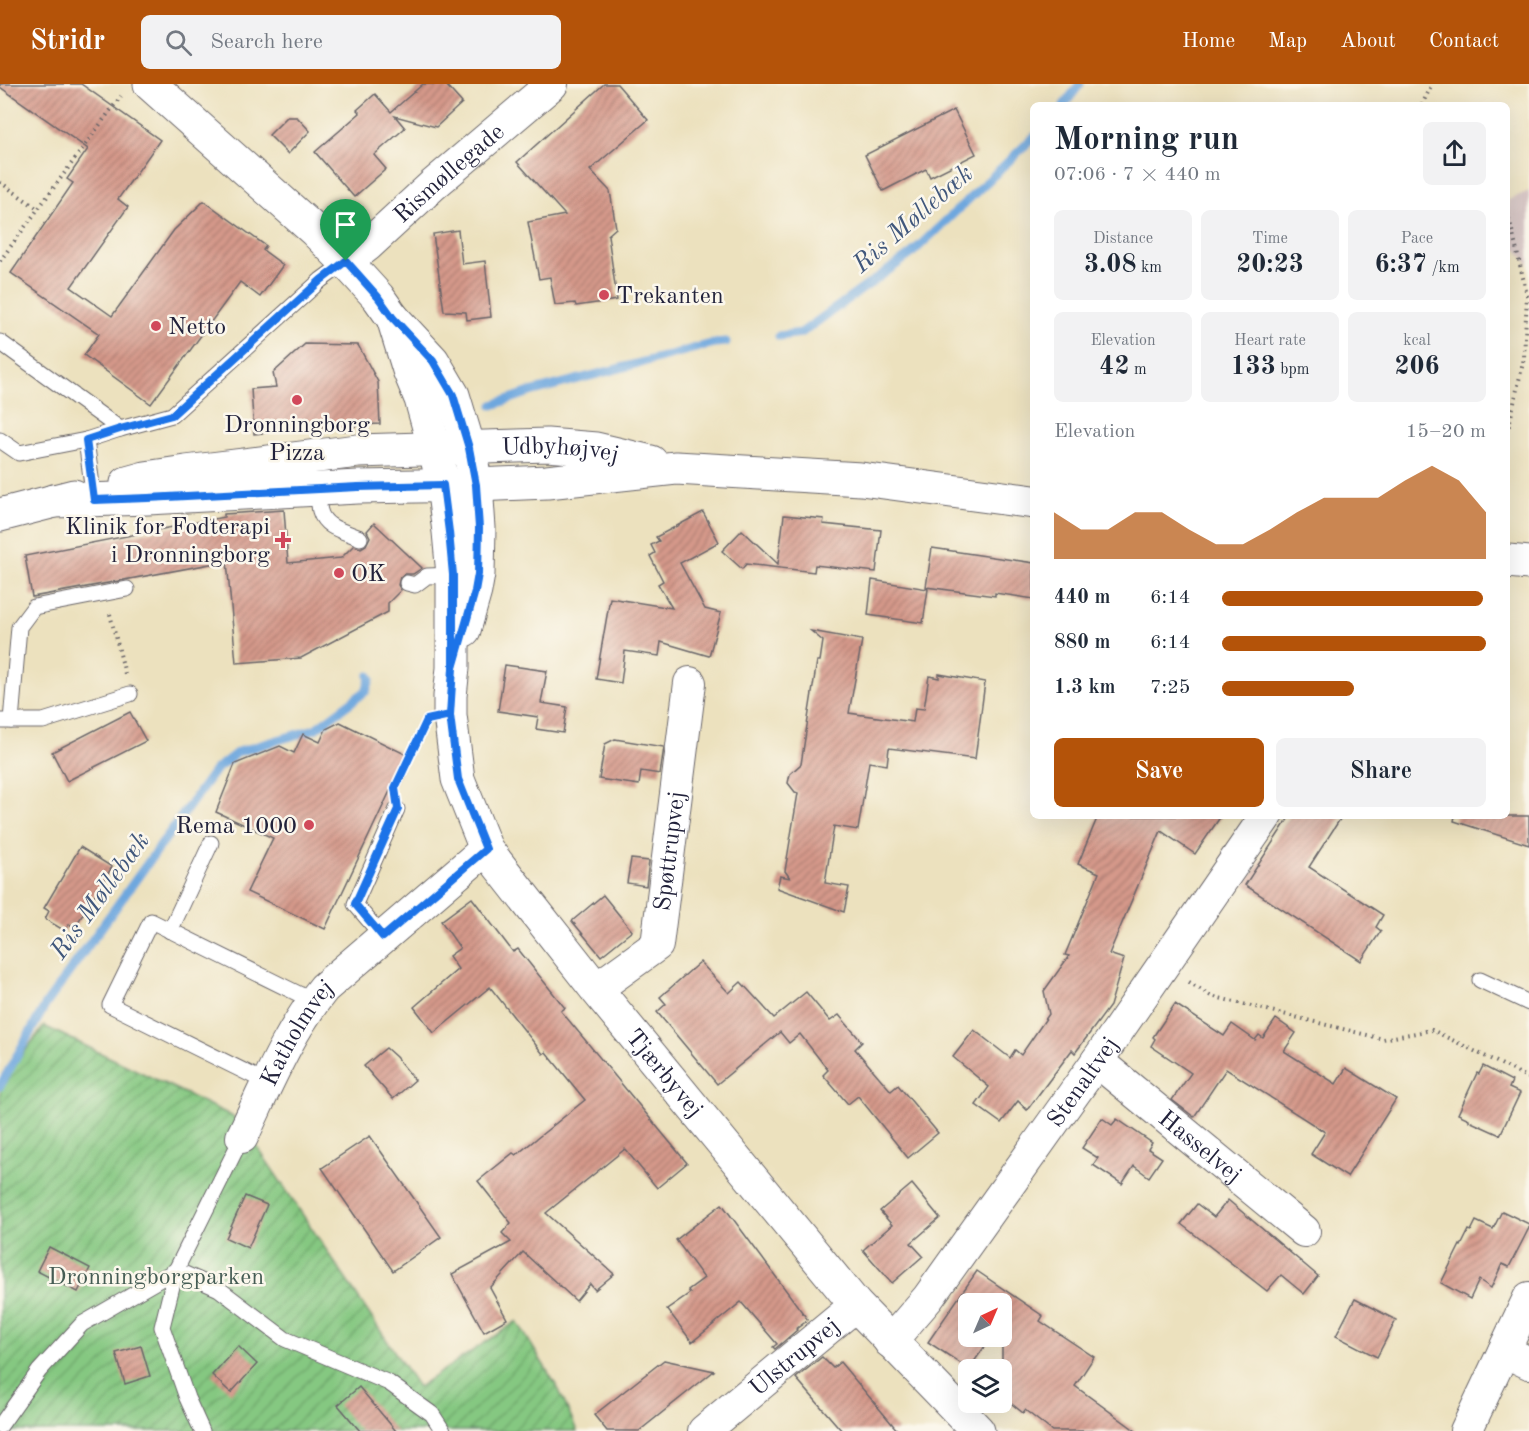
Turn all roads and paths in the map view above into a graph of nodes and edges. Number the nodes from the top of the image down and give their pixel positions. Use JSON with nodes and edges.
{"nodes":[{"id":1,"x":552,"y":84,"type":"edge"},
{"id":2,"x":1432,"y":84,"type":"edge"},
{"id":3,"x":137,"y":88,"type":"edge"},
{"id":4,"x":1423,"y":102,"type":"edge"},
{"id":5,"x":0,"y":182,"type":"edge"},
{"id":6,"x":38,"y":209,"type":"junction"},
{"id":7,"x":1510,"y":222,"type":"edge"},
{"id":8,"x":0,"y":261,"type":"edge"},
{"id":9,"x":346,"y":261,"type":"junction"},
{"id":10,"x":393,"y":318,"type":"junction"},
{"id":11,"x":0,"y":342,"type":"edge"},
{"id":12,"x":1510,"y":421,"type":"edge"},
{"id":13,"x":120,"y":429,"type":"junction"},
{"id":14,"x":0,"y":440,"type":"edge"},
{"id":15,"x":86,"y":440,"type":"junction"},
{"id":16,"x":469,"y":448,"type":"junction"},
{"id":17,"x":435,"y":449,"type":"junction"},
{"id":18,"x":315,"y":456,"type":"junction"},
{"id":19,"x":676,"y":468,"type":"junction"},
{"id":20,"x":443,"y":485,"type":"junction"},
{"id":21,"x":476,"y":485,"type":"junction"},
{"id":22,"x":319,"y":489,"type":"junction"},
{"id":23,"x":94,"y":496,"type":"junction"},
{"id":24,"x":1030,"y":501,"type":"edge"},
{"id":25,"x":0,"y":515,"type":"edge"},
{"id":26,"x":360,"y":538,"type":"dead end"},
{"id":27,"x":1510,"y":561,"type":"edge"},
{"id":28,"x":1529,"y":563,"type":"edge"},
{"id":29,"x":465,"y":575,"type":"junction"},
{"id":30,"x":407,"y":583,"type":"dead end"},
{"id":31,"x":127,"y":589,"type":"dead end"},
{"id":32,"x":105,"y":593,"type":"junction"},
{"id":33,"x":690,"y":683,"type":"dead end"},
{"id":34,"x":130,"y":693,"type":"joint"},
{"id":35,"x":450,"y":715,"type":"junction"},
{"id":36,"x":6,"y":721,"type":"edge"},
{"id":37,"x":398,"y":809,"type":"joint"},
{"id":38,"x":1264,"y":819,"type":"edge"},
{"id":39,"x":211,"y":843,"type":"dead end"},
{"id":40,"x":486,"y":849,"type":"junction"},
{"id":41,"x":170,"y":931,"type":"junction"},
{"id":42,"x":383,"y":937,"type":"junction"},
{"id":43,"x":1163,"y":964,"type":"junction"},
{"id":44,"x":1480,"y":980,"type":"dead end"},
{"id":45,"x":596,"y":989,"type":"junction"},
{"id":46,"x":313,"y":1001,"type":"junction"},
{"id":47,"x":1529,"y":1003,"type":"edge"},
{"id":48,"x":1097,"y":1060,"type":"junction"},
{"id":49,"x":1529,"y":1078,"type":"edge"},
{"id":50,"x":268,"y":1083,"type":"junction"},
{"id":51,"x":242,"y":1137,"type":"joint"},
{"id":52,"x":1304,"y":1231,"type":"dead end"},
{"id":53,"x":176,"y":1269,"type":"junction"},
{"id":54,"x":1529,"y":1298,"type":"edge"},
{"id":55,"x":856,"y":1305,"type":"junction"},
{"id":56,"x":891,"y":1342,"type":"junction"},
{"id":57,"x":1516,"y":1357,"type":"edge"},
{"id":58,"x":0,"y":1426,"type":"edge"},
{"id":59,"x":202,"y":1431,"type":"edge"},
{"id":60,"x":443,"y":1431,"type":"edge"},
{"id":61,"x":704,"y":1431,"type":"edge"},
{"id":62,"x":978,"y":1431,"type":"edge"},
{"id":63,"x":1466,"y":1431,"type":"edge"}],
"edges":[{"from":1,"to":9,"type":"street","name":"Rismøllegade"},
{"from":2,"to":4,"type":"path"},
{"from":3,"to":6,"type":"path"},
{"from":3,"to":9,"type":"street"},
{"from":5,"to":6,"type":"path"},
{"from":6,"to":8,"type":"path"},
{"from":7,"to":12,"type":"path"},
{"from":9,"to":10,"type":"street"},
{"from":9,"to":13,"type":"lane"},
{"from":10,"to":16,"type":"street","name":"Tjærbyvej"},
{"from":10,"to":17,"type":"street","name":"Tjærbyvej"},
{"from":11,"to":13,"type":"lane"},
{"from":13,"to":15,"type":"lane"},
{"from":14,"to":15,"type":"lane"},
{"from":15,"to":23,"type":"lane"},
{"from":16,"to":17,"type":"street","name":"Udbyhøjvej"},
{"from":16,"to":19,"type":"street","name":"Udbyhøjvej"},
{"from":16,"to":21,"type":"street","name":"Tjærbyvej"},
{"from":17,"to":18,"type":"street","name":"Udbyhøjvej"},
{"from":17,"to":20,"type":"street","name":"Tjærbyvej"},
{"from":18,"to":22,"type":"lane"},
{"from":18,"to":23,"type":"street","name":"Udbyhøjvej"},
{"from":19,"to":21,"type":"street","name":"Udbyhøjvej"},
{"from":19,"to":24,"type":"street","name":"Udbyhøjvej"},
{"from":20,"to":21,"type":"street","name":"Udbyhøjvej"},
{"from":20,"to":22,"type":"street","name":"Udbyhøjvej"},
{"from":20,"to":29,"type":"street","name":"Tjærbyvej"},
{"from":21,"to":29,"type":"street","name":"Tjærbyvej"},
{"from":22,"to":23,"type":"street","name":"Udbyhøjvej"},
{"from":22,"to":26,"type":"lane"},
{"from":23,"to":25,"type":"street","name":"Udbyhøjvej"},
{"from":27,"to":28,"type":"street"},
{"from":29,"to":30,"type":"lane"},
{"from":29,"to":35,"type":"street","name":"Tjærbyvej"},
{"from":31,"to":32,"type":"lane"},
{"from":32,"to":34,"type":"path"},
{"from":32,"to":36,"type":"lane"},
{"from":33,"to":45,"type":"street","name":"Spøttrupvej"},
{"from":34,"to":36,"type":"lane"},
{"from":35,"to":37,"type":"path"},
{"from":35,"to":40,"type":"street","name":"Tjærbyvej"},
{"from":37,"to":42,"type":"lane"},
{"from":38,"to":43,"type":"street","name":"Stenaltvej"},
{"from":39,"to":41,"type":"lane"},
{"from":40,"to":42,"type":"street","name":"Katholmvej"},
{"from":40,"to":45,"type":"street","name":"Tjærbyvej"},
{"from":41,"to":46,"type":"lane"},
{"from":41,"to":50,"type":"lane"},
{"from":42,"to":46,"type":"street","name":"Katholmvej"},
{"from":43,"to":48,"type":"street","name":"Stenaltvej"},
{"from":43,"to":49,"type":"path"},
{"from":44,"to":47,"type":"lane"},
{"from":45,"to":55,"type":"street","name":"Tjærbyvej"},
{"from":46,"to":50,"type":"street","name":"Katholmvej"},
{"from":48,"to":52,"type":"street","name":"Hasselvej"},
{"from":48,"to":56,"type":"street","name":"Stenaltvej"},
{"from":50,"to":51,"type":"street","name":"Katholmvej"},
{"from":51,"to":53,"type":"lane","name":"Katholmvej"},
{"from":53,"to":58,"type":"lane"},
{"from":53,"to":59,"type":"lane","name":"Katholmvej"},
{"from":53,"to":60,"type":"lane"},
{"from":54,"to":57,"type":"street"},
{"from":55,"to":56,"type":"street","name":"Tjærbyvej"},
{"from":55,"to":61,"type":"street","name":"Ulstrupvej"},
{"from":56,"to":62,"type":"street","name":"Tjærbyvej"},
{"from":57,"to":63,"type":"street"}]}
